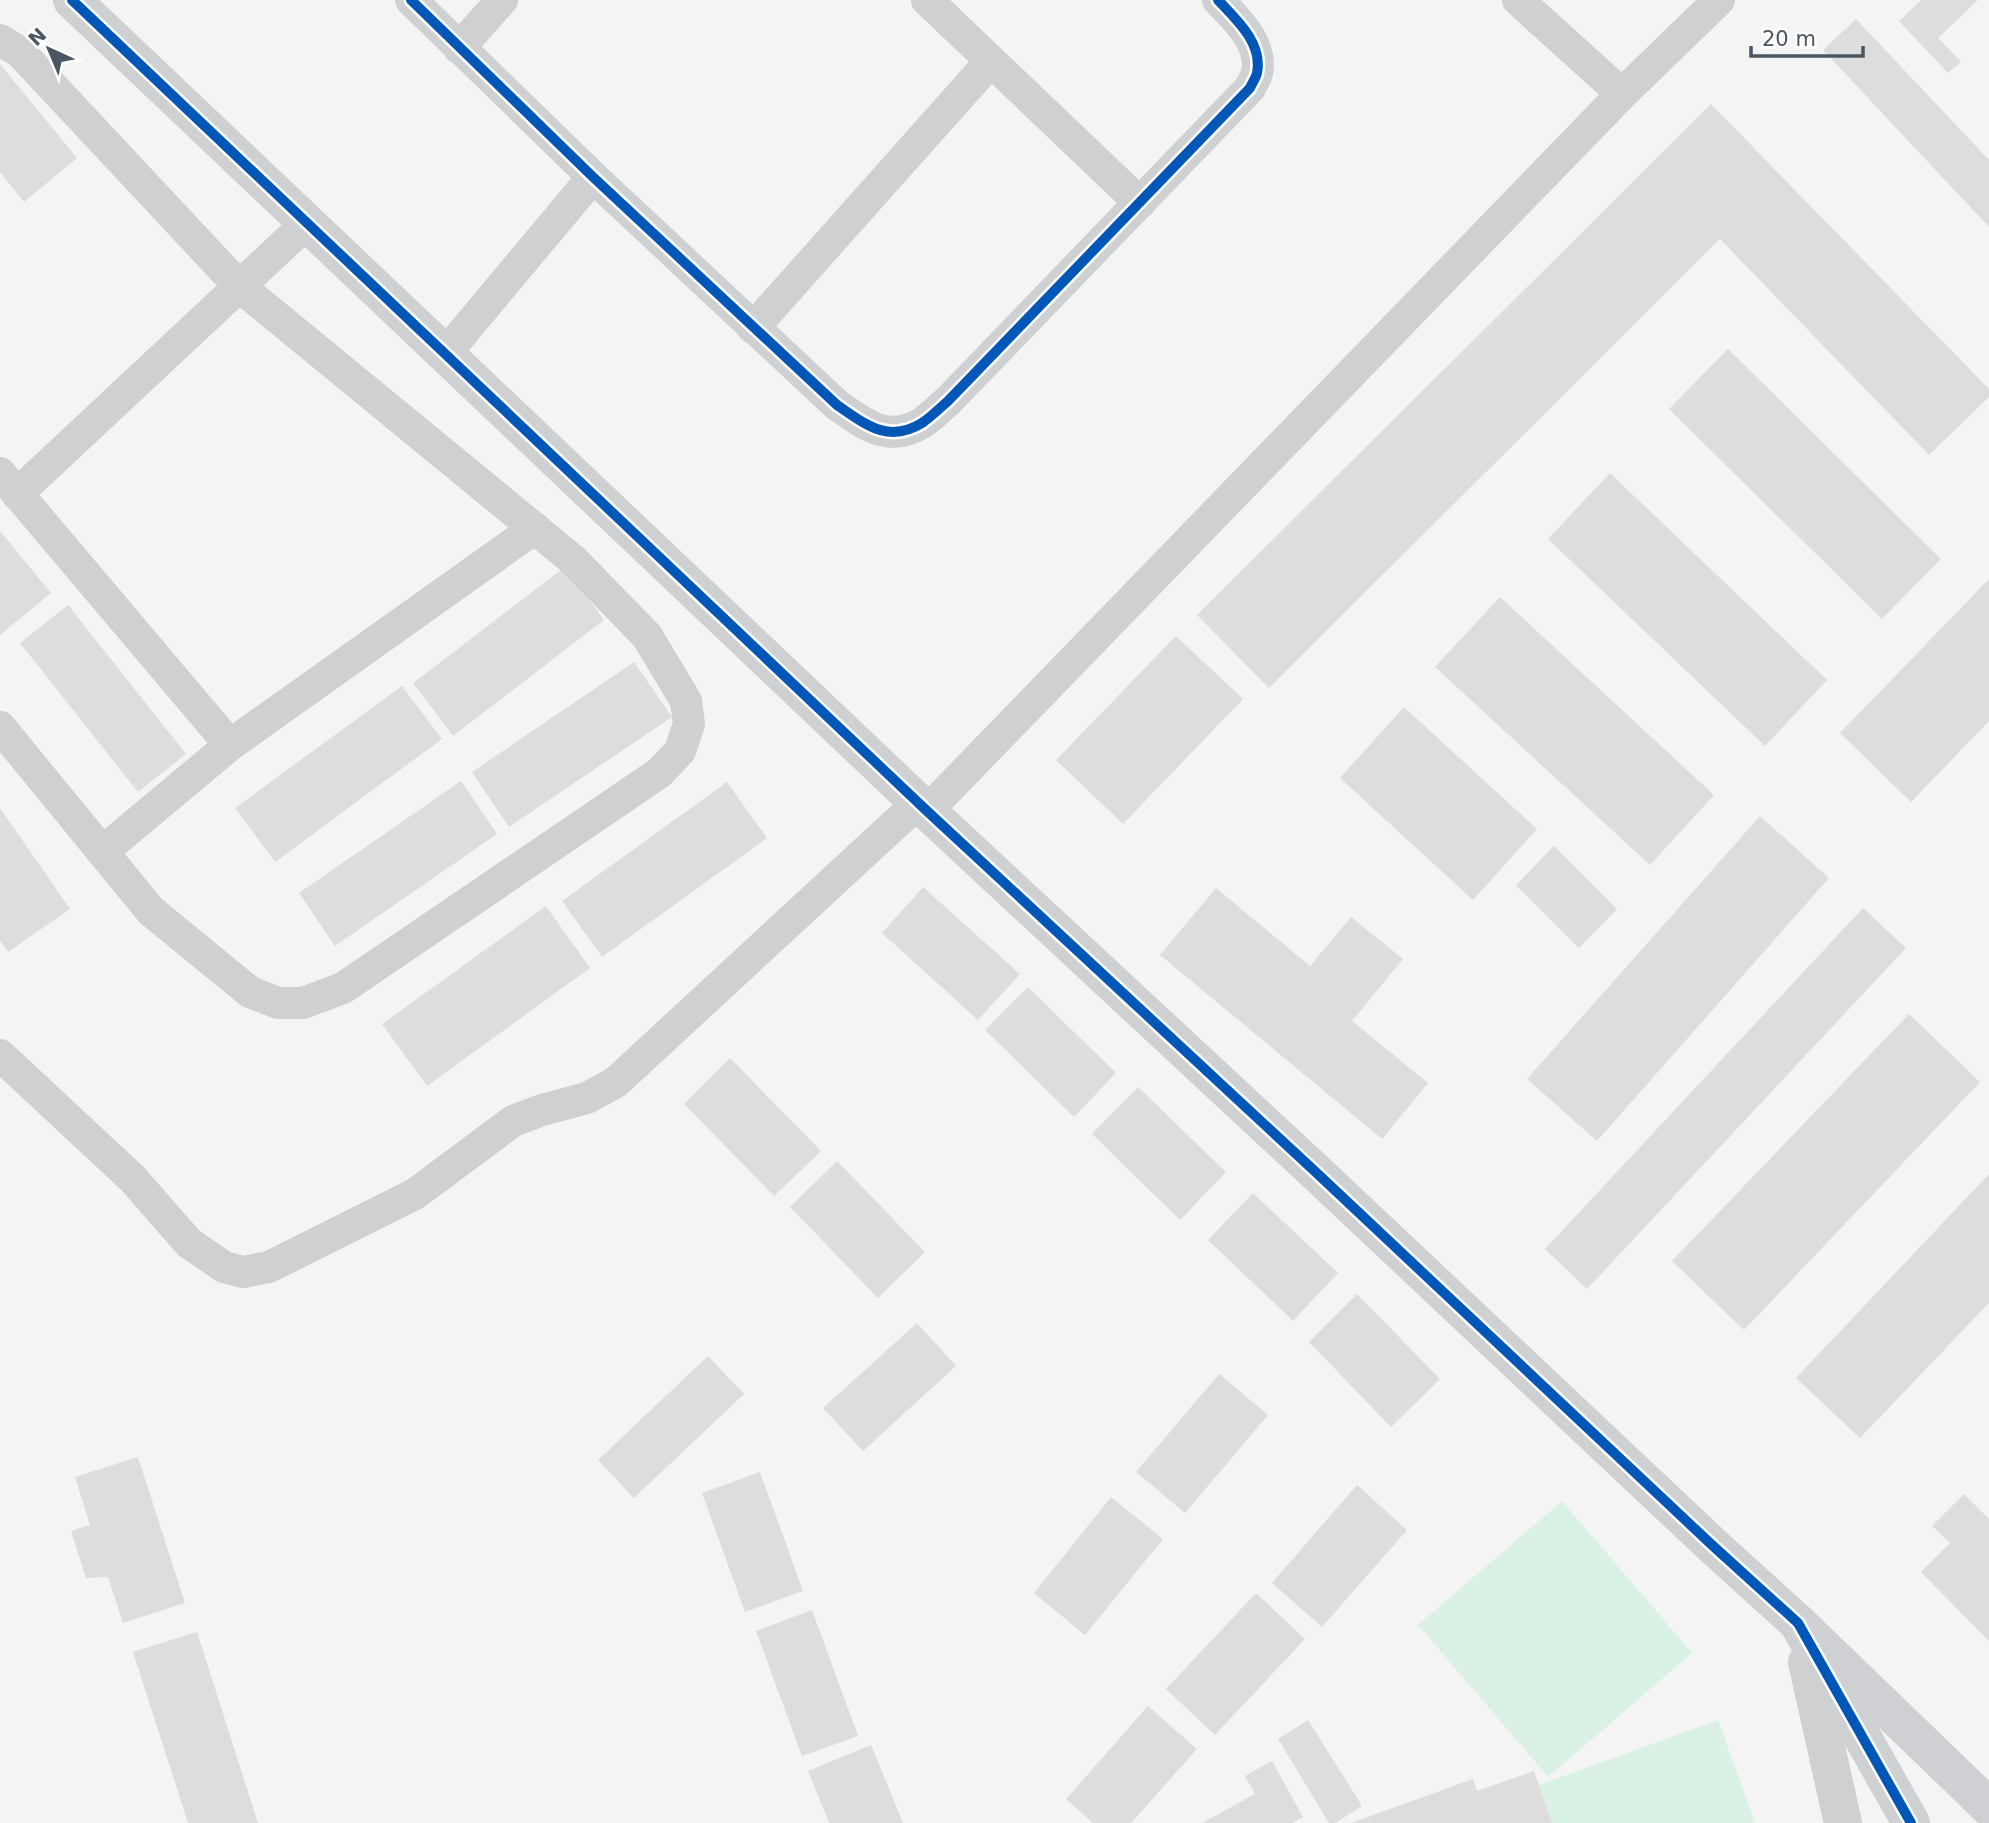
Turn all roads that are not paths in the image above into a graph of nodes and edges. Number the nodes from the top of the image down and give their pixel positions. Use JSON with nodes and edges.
{"nodes":[{"id":1,"x":72,"y":0,"type":"edge"},
{"id":2,"x":411,"y":0,"type":"edge"},
{"id":3,"x":502,"y":0,"type":"edge"},
{"id":4,"x":927,"y":0,"type":"edge"},
{"id":5,"x":1218,"y":0,"type":"edge"},
{"id":6,"x":1518,"y":0,"type":"edge"},
{"id":7,"x":1719,"y":0,"type":"edge"},
{"id":8,"x":0,"y":40,"type":"edge"},
{"id":9,"x":459,"y":48,"type":"junction"},
{"id":10,"x":991,"y":61,"type":"junction"},
{"id":11,"x":1622,"y":94,"type":"junction"},
{"id":12,"x":593,"y":177,"type":"junction"},
{"id":13,"x":1140,"y":202,"type":"junction"},
{"id":14,"x":307,"y":223,"type":"junction"},
{"id":15,"x":239,"y":286,"type":"junction"},
{"id":16,"x":753,"y":328,"type":"junction"},
{"id":17,"x":445,"y":354,"type":"junction"},
{"id":18,"x":9,"y":483,"type":"edge"},
{"id":19,"x":535,"y":528,"type":"junction"},
{"id":20,"x":0,"y":727,"type":"edge"},
{"id":21,"x":230,"y":744,"type":"junction"},
{"id":22,"x":923,"y":807,"type":"junction"},
{"id":23,"x":102,"y":852,"type":"junction"},
{"id":24,"x":0,"y":1055,"type":"edge"},
{"id":25,"x":1798,"y":1623,"type":"junction"},
{"id":26,"x":1989,"y":1807,"type":"edge"},
{"id":27,"x":1843,"y":1823,"type":"edge"},
{"id":28,"x":1911,"y":1823,"type":"edge"}],
"edges":[{"from":1,"to":14,"type":"street"},
{"from":2,"to":9,"type":"street"},
{"from":3,"to":9,"type":"street"},
{"from":4,"to":10,"type":"street"},
{"from":5,"to":13,"type":"street"},
{"from":6,"to":11,"type":"street"},
{"from":7,"to":11,"type":"street"},
{"from":8,"to":15,"type":"street"},
{"from":9,"to":12,"type":"street"},
{"from":10,"to":13,"type":"street"},
{"from":10,"to":16,"type":"street"},
{"from":11,"to":22,"type":"street"},
{"from":12,"to":16,"type":"street"},
{"from":12,"to":17,"type":"street"},
{"from":13,"to":16,"type":"street"},
{"from":14,"to":15,"type":"street"},
{"from":14,"to":17,"type":"street"},
{"from":15,"to":18,"type":"street"},
{"from":15,"to":19,"type":"street"},
{"from":17,"to":22,"type":"street"},
{"from":18,"to":21,"type":"street"},
{"from":19,"to":21,"type":"street"},
{"from":19,"to":23,"type":"street"},
{"from":20,"to":23,"type":"street"},
{"from":21,"to":23,"type":"street"},
{"from":22,"to":24,"type":"street"},
{"from":22,"to":25,"type":"street"},
{"from":25,"to":26,"type":"main road"},
{"from":25,"to":27,"type":"street"},
{"from":25,"to":28,"type":"street"}]}
